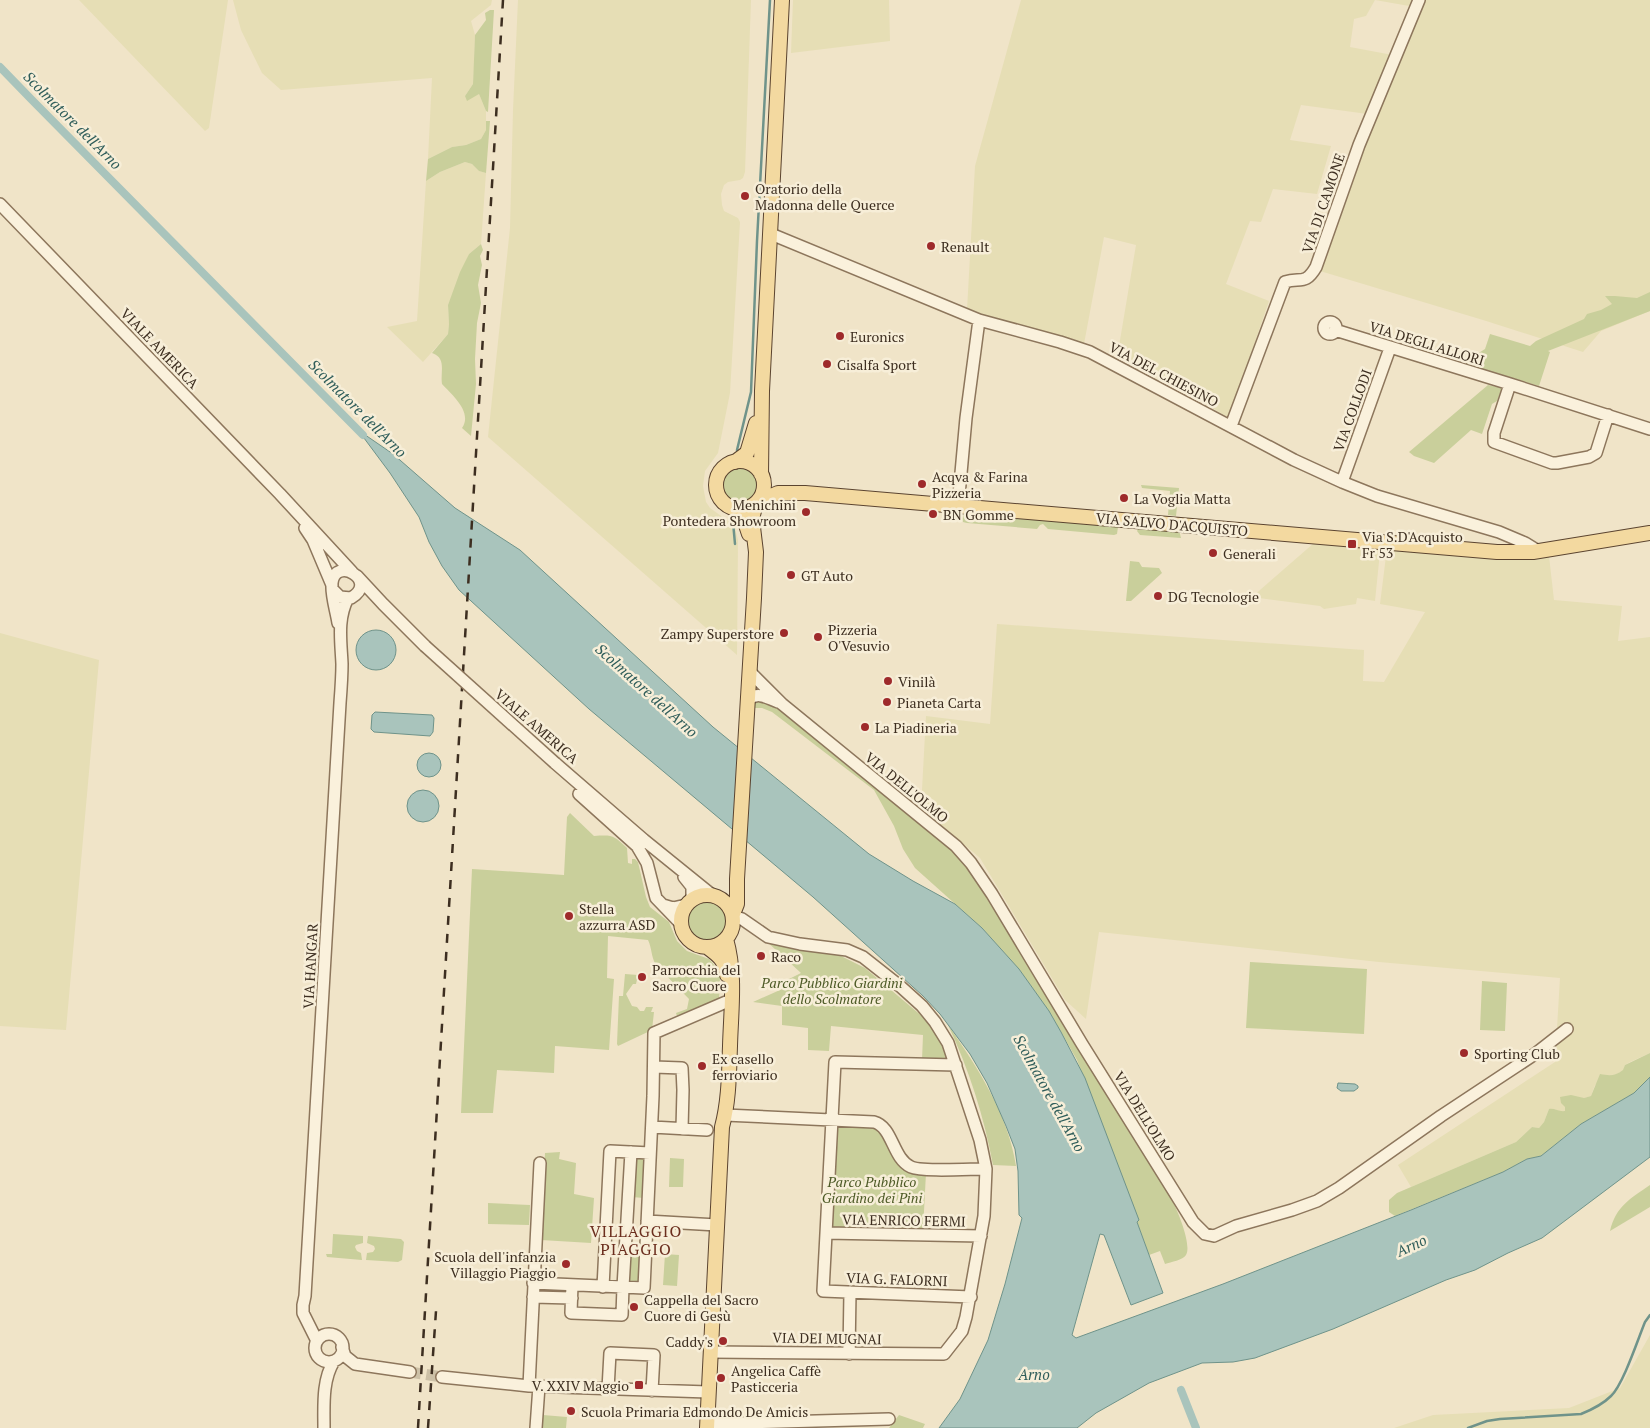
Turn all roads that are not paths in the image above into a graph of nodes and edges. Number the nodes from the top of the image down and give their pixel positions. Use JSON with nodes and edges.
{"nodes":[{"id":1,"x":782,"y":0,"type":"edge"},
{"id":2,"x":1418,"y":0,"type":"edge"},
{"id":3,"x":0,"y":204,"type":"edge"},
{"id":4,"x":771,"y":234,"type":"junction"},
{"id":5,"x":979,"y":320,"type":"junction"},
{"id":6,"x":1335,"y":330,"type":"dead end"},
{"id":7,"x":1390,"y":348,"type":"junction"},
{"id":8,"x":1510,"y":384,"type":"junction"},
{"id":9,"x":762,"y":391,"type":"junction"},
{"id":10,"x":1608,"y":416,"type":"junction"},
{"id":11,"x":1231,"y":426,"type":"junction"},
{"id":12,"x":1650,"y":429,"type":"edge"},
{"id":13,"x":761,"y":453,"type":"junction"},
{"id":14,"x":735,"y":462,"type":"junction"},
{"id":15,"x":761,"y":475,"type":"junction"},
{"id":16,"x":1342,"y":482,"type":"junction"},
{"id":17,"x":786,"y":489,"type":"junction"},
{"id":18,"x":805,"y":493,"type":"junction"},
{"id":19,"x":760,"y":501,"type":"junction"},
{"id":20,"x":958,"y":506,"type":"junction"},
{"id":21,"x":735,"y":509,"type":"junction"},
{"id":22,"x":297,"y":513,"type":"junction"},
{"id":23,"x":1650,"y":533,"type":"edge"},
{"id":24,"x":1538,"y":551,"type":"junction"},
{"id":25,"x":354,"y":574,"type":"junction"},
{"id":26,"x":332,"y":587,"type":"junction"},
{"id":27,"x":352,"y":597,"type":"junction"},
{"id":28,"x":382,"y":604,"type":"junction"},
{"id":29,"x":341,"y":634,"type":"junction"},
{"id":30,"x":750,"y":672,"type":"junction"},
{"id":31,"x":782,"y":704,"type":"junction"},
{"id":32,"x":748,"y":706,"type":"junction"},
{"id":33,"x":579,"y":794,"type":"dead end"},
{"id":34,"x":675,"y":866,"type":"junction"},
{"id":35,"x":736,"y":886,"type":"junction"},
{"id":36,"x":714,"y":896,"type":"junction"},
{"id":37,"x":689,"y":902,"type":"junction"},
{"id":38,"x":661,"y":905,"type":"junction"},
{"id":39,"x":733,"y":915,"type":"junction"},
{"id":40,"x":682,"y":924,"type":"junction"},
{"id":41,"x":726,"y":939,"type":"junction"},
{"id":42,"x":706,"y":947,"type":"junction"},
{"id":43,"x":726,"y":1002,"type":"junction"},
{"id":44,"x":698,"y":1014,"type":"junction"},
{"id":45,"x":725,"y":1018,"type":"junction"},
{"id":46,"x":1567,"y":1029,"type":"dead end"},
{"id":47,"x":956,"y":1065,"type":"junction"},
{"id":48,"x":654,"y":1067,"type":"junction"},
{"id":49,"x":832,"y":1120,"type":"junction"},
{"id":50,"x":724,"y":1121,"type":"junction"},
{"id":51,"x":652,"y":1127,"type":"junction"},
{"id":52,"x":682,"y":1129,"type":"junction"},
{"id":53,"x":707,"y":1130,"type":"dead end"},
{"id":54,"x":631,"y":1152,"type":"junction"},
{"id":55,"x":650,"y":1153,"type":"junction"},
{"id":56,"x":540,"y":1163,"type":"dead end"},
{"id":57,"x":986,"y":1169,"type":"junction"},
{"id":58,"x":608,"y":1188,"type":"junction"},
{"id":59,"x":628,"y":1189,"type":"junction"},
{"id":60,"x":628,"y":1205,"type":"junction"},
{"id":61,"x":648,"y":1206,"type":"junction"},
{"id":62,"x":647,"y":1221,"type":"junction"},
{"id":63,"x":717,"y":1225,"type":"junction"},
{"id":64,"x":826,"y":1233,"type":"junction"},
{"id":65,"x":981,"y":1236,"type":"junction"},
{"id":66,"x":626,"y":1237,"type":"junction"},
{"id":67,"x":646,"y":1238,"type":"junction"},
{"id":68,"x":604,"y":1251,"type":"junction"},
{"id":69,"x":625,"y":1251,"type":"junction"},
{"id":70,"x":533,"y":1284,"type":"junction"},
{"id":71,"x":572,"y":1285,"type":"junction"},
{"id":72,"x":603,"y":1287,"type":"junction"},
{"id":73,"x":623,"y":1288,"type":"junction"},
{"id":74,"x":850,"y":1292,"type":"junction"},
{"id":75,"x":533,"y":1297,"type":"junction"},
{"id":76,"x":971,"y":1297,"type":"junction"},
{"id":77,"x":572,"y":1298,"type":"junction"},
{"id":78,"x":305,"y":1300,"type":"junction"},
{"id":79,"x":331,"y":1335,"type":"junction"},
{"id":80,"x":317,"y":1341,"type":"junction"},
{"id":81,"x":342,"y":1346,"type":"junction"},
{"id":82,"x":710,"y":1352,"type":"junction"},
{"id":83,"x":849,"y":1354,"type":"junction"},
{"id":84,"x":317,"y":1355,"type":"junction"},
{"id":85,"x":334,"y":1361,"type":"junction"},
{"id":86,"x":410,"y":1372,"type":"tunnel mouth"},
{"id":87,"x":442,"y":1377,"type":"tunnel mouth"},
{"id":88,"x":534,"y":1386,"type":"junction"},
{"id":89,"x":608,"y":1389,"type":"junction"},
{"id":90,"x":652,"y":1391,"type":"junction"},
{"id":91,"x":708,"y":1392,"type":"junction"},
{"id":92,"x":325,"y":1398,"type":"junction"},
{"id":93,"x":889,"y":1419,"type":"dead end"},
{"id":94,"x":706,"y":1427,"type":"edge"},
{"id":95,"x":324,"y":1428,"type":"edge"},
{"id":96,"x":536,"y":1428,"type":"edge"}],
"edges":[{"from":1,"to":4,"type":"main road"},
{"from":2,"to":11,"type":"street","name":"VIA DI CAMONE"},
{"from":3,"to":22,"type":"street","name":"VIALE AMERICA"},
{"from":4,"to":5,"type":"street","name":"VIA DEL CHIESINO"},
{"from":4,"to":9,"type":"main road"},
{"from":5,"to":11,"type":"street","name":"VIA DEL CHIESINO"},
{"from":5,"to":20,"type":"street"},
{"from":6,"to":7,"type":"street","name":"VIA DEGLI ALLORI"},
{"from":7,"to":8,"type":"street","name":"VIA DEGLI ALLORI"},
{"from":7,"to":16,"type":"street","name":"VIA COLLODI"},
{"from":8,"to":10,"type":"street","name":"VIA DEGLI ALLORI"},
{"from":8,"to":10,"type":"street"},
{"from":9,"to":13,"type":"main road"},
{"from":9,"to":14,"type":"main road"},
{"from":10,"to":12,"type":"street","name":"VIA DEGLI ALLORI"},
{"from":11,"to":16,"type":"street","name":"VIA DEL CHIESINO"},
{"from":13,"to":15,"type":"main road"},
{"from":13,"to":17,"type":"main road"},
{"from":14,"to":15,"type":"main road"},
{"from":14,"to":21,"type":"main road"},
{"from":15,"to":17,"type":"main road"},
{"from":15,"to":19,"type":"main road"},
{"from":16,"to":24,"type":"street","name":"VIA DEL CHIESINO"},
{"from":17,"to":18,"type":"main road"},
{"from":18,"to":19,"type":"main road"},
{"from":18,"to":20,"type":"main road","name":"VIA SALVO D'ACQUISTO"},
{"from":19,"to":21,"type":"main road"},
{"from":19,"to":30,"type":"main road"},
{"from":20,"to":24,"type":"main road","name":"VIA SALVO D'ACQUISTO"},
{"from":21,"to":32,"type":"main road"},
{"from":22,"to":25,"type":"street","name":"VIALE AMERICA"},
{"from":22,"to":26,"type":"street","name":"VIALE AMERICA"},
{"from":23,"to":24,"type":"main road","name":"VIA SALVO D'ACQUISTO"},
{"from":25,"to":26,"type":"street"},
{"from":25,"to":27,"type":"street"},
{"from":25,"to":28,"type":"street","name":"VIALE AMERICA"},
{"from":26,"to":27,"type":"street","name":"VIALE AMERICA"},
{"from":26,"to":29,"type":"street","name":"VIA HANGAR"},
{"from":27,"to":28,"type":"street","name":"VIALE AMERICA"},
{"from":27,"to":29,"type":"street","name":"VIA HANGAR"},
{"from":28,"to":34,"type":"street","name":"VIALE AMERICA","bridge":true},
{"from":29,"to":78,"type":"street","name":"VIA HANGAR"},
{"from":30,"to":31,"type":"street","name":"VIA DELL'OLMO"},
{"from":30,"to":32,"type":"main road"},
{"from":31,"to":32,"type":"street","name":"VIA DELL'OLMO"},
{"from":31,"to":46,"type":"street","name":"VIA DELL'OLMO"},
{"from":32,"to":35,"type":"main road"},
{"from":33,"to":38,"type":"street"},
{"from":34,"to":36,"type":"street"},
{"from":34,"to":37,"type":"street"},
{"from":35,"to":36,"type":"main road"},
{"from":35,"to":39,"type":"main road"},
{"from":36,"to":37,"type":"main road"},
{"from":36,"to":39,"type":"main road"},
{"from":37,"to":38,"type":"street"},
{"from":37,"to":40,"type":"main road"},
{"from":38,"to":40,"type":"street"},
{"from":39,"to":41,"type":"main road"},
{"from":39,"to":47,"type":"street"},
{"from":40,"to":42,"type":"main road"},
{"from":41,"to":42,"type":"main road"},
{"from":41,"to":50,"type":"main road"},
{"from":42,"to":43,"type":"main road"},
{"from":43,"to":44,"type":"street"},
{"from":43,"to":45,"type":"main road"},
{"from":44,"to":45,"type":"street"},
{"from":44,"to":48,"type":"street"},
{"from":45,"to":50,"type":"main road"},
{"from":47,"to":49,"type":"street"},
{"from":47,"to":57,"type":"street"},
{"from":48,"to":51,"type":"street"},
{"from":48,"to":52,"type":"street"},
{"from":49,"to":50,"type":"street"},
{"from":49,"to":57,"type":"street"},
{"from":49,"to":64,"type":"street"},
{"from":50,"to":63,"type":"main road"},
{"from":51,"to":52,"type":"street"},
{"from":51,"to":55,"type":"street"},
{"from":52,"to":53,"type":"street"},
{"from":54,"to":55,"type":"street"},
{"from":54,"to":58,"type":"street"},
{"from":54,"to":59,"type":"street"},
{"from":55,"to":61,"type":"street"},
{"from":56,"to":70,"type":"street"},
{"from":57,"to":65,"type":"street"},
{"from":58,"to":59,"type":"street"},
{"from":58,"to":68,"type":"street"},
{"from":59,"to":60,"type":"street"},
{"from":60,"to":61,"type":"street"},
{"from":60,"to":66,"type":"street"},
{"from":61,"to":62,"type":"street"},
{"from":62,"to":63,"type":"street"},
{"from":62,"to":67,"type":"street"},
{"from":63,"to":82,"type":"main road"},
{"from":64,"to":65,"type":"street","name":"VIA ENRICO FERMI"},
{"from":64,"to":74,"type":"street","name":"VIA G. FALORNI"},
{"from":65,"to":76,"type":"street"},
{"from":66,"to":67,"type":"street"},
{"from":66,"to":69,"type":"street"},
{"from":67,"to":73,"type":"street"},
{"from":68,"to":69,"type":"street"},
{"from":68,"to":72,"type":"street"},
{"from":69,"to":73,"type":"street"},
{"from":70,"to":71,"type":"street"},
{"from":70,"to":75,"type":"street"},
{"from":71,"to":72,"type":"street"},
{"from":71,"to":77,"type":"street"},
{"from":72,"to":73,"type":"street"},
{"from":73,"to":77,"type":"street"},
{"from":74,"to":76,"type":"street","name":"VIA G. FALORNI"},
{"from":74,"to":83,"type":"street"},
{"from":75,"to":77,"type":"street"},
{"from":75,"to":88,"type":"street"},
{"from":76,"to":83,"type":"street","name":"VIA DEI MUGNAI"},
{"from":78,"to":79,"type":"street","name":"VIA HANGAR"},
{"from":78,"to":80,"type":"street","name":"VIA HANGAR"},
{"from":79,"to":80,"type":"street"},
{"from":79,"to":81,"type":"street"},
{"from":80,"to":84,"type":"street"},
{"from":81,"to":85,"type":"street"},
{"from":81,"to":86,"type":"street"},
{"from":82,"to":83,"type":"street","name":"VIA DEI MUGNAI"},
{"from":82,"to":91,"type":"main road"},
{"from":84,"to":85,"type":"street"},
{"from":84,"to":92,"type":"street"},
{"from":85,"to":92,"type":"street"},
{"from":87,"to":88,"type":"street"},
{"from":88,"to":89,"type":"street"},
{"from":88,"to":96,"type":"street"},
{"from":89,"to":90,"type":"street"},
{"from":89,"to":90,"type":"street"},
{"from":90,"to":91,"type":"street"},
{"from":91,"to":94,"type":"main road"},
{"from":92,"to":95,"type":"street"},
{"from":93,"to":94,"type":"street"}]}
